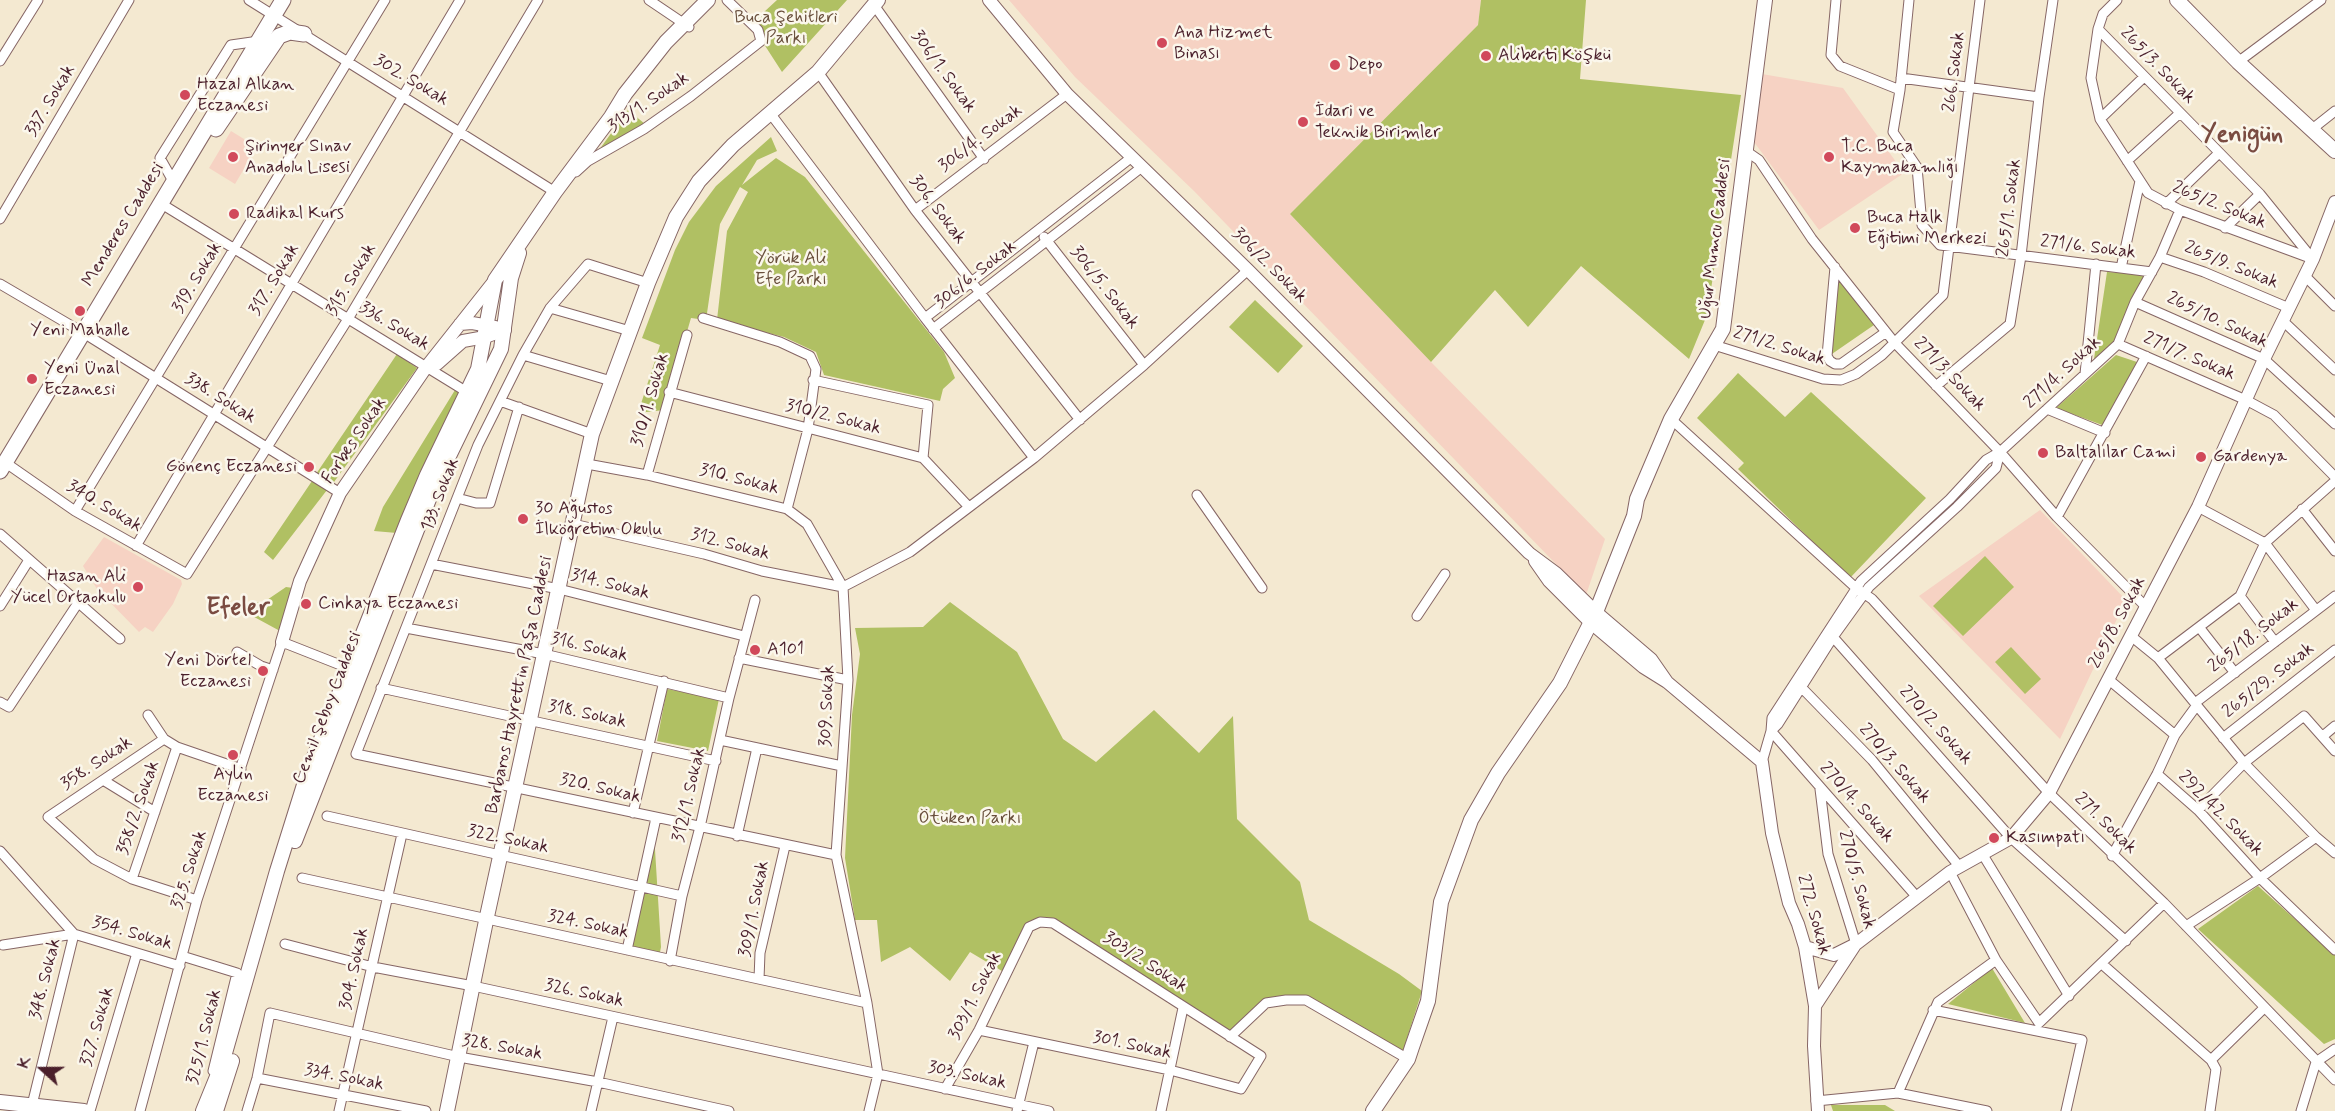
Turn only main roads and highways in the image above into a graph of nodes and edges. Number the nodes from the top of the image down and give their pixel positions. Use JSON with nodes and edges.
{"nodes":[{"id":1,"x":283,"y":0,"type":"edge"},
{"id":2,"x":708,"y":0,"type":"edge"},
{"id":3,"x":718,"y":0,"type":"edge"},
{"id":4,"x":1765,"y":0,"type":"edge"},
{"id":5,"x":2177,"y":0,"type":"edge"},
{"id":6,"x":876,"y":2,"type":"edge"},
{"id":7,"x":687,"y":25,"type":"junction"},
{"id":8,"x":304,"y":34,"type":"road end"},
{"id":9,"x":2311,"y":130,"type":"junction"},
{"id":10,"x":191,"y":151,"type":"junction"},
{"id":11,"x":2335,"y":151,"type":"edge"},
{"id":12,"x":2335,"y":162,"type":"edge"},
{"id":13,"x":523,"y":241,"type":"junction"},
{"id":14,"x":467,"y":392,"type":"joint"},
{"id":15,"x":3,"y":467,"type":"edge"},
{"id":16,"x":0,"y":1102,"type":"edge"},
{"id":17,"x":31,"y":1108,"type":"edge"},
{"id":18,"x":214,"y":1108,"type":"edge"},
{"id":19,"x":84,"y":1111,"type":"edge"},
{"id":20,"x":447,"y":1111,"type":"edge"},
{"id":21,"x":1373,"y":1111,"type":"edge"}],
"edges":[{"from":1,"to":10,"type":"main road","name":"Menderes Caddesi"},
{"from":2,"to":7,"type":"main road","name":"Forbes Sokak"},
{"from":3,"to":7,"type":"main road","name":"Forbes Sokak"},
{"from":4,"to":21,"type":"main road","name":"Uğur Mumcu Caddesi"},
{"from":5,"to":9,"type":"main road"},
{"from":6,"to":20,"type":"main road","name":"Barbaros Hayrettin Paşa Caddesi"},
{"from":7,"to":13,"type":"main road","name":"Forbes Sokak"},
{"from":8,"to":10,"type":"main road"},
{"from":9,"to":11,"type":"main road"},
{"from":9,"to":12,"type":"main road"},
{"from":10,"to":15,"type":"main road","name":"Menderes Caddesi"},
{"from":13,"to":14,"type":"main road","name":"Forbes Sokak"},
{"from":13,"to":18,"type":"main road","name":"Cemil Şeboy Caddesi"},
{"from":14,"to":18,"type":"main road","name":"Cemil Şeboy Caddesi"},
{"from":16,"to":17,"type":"main road"},
{"from":17,"to":19,"type":"main road"}]}
